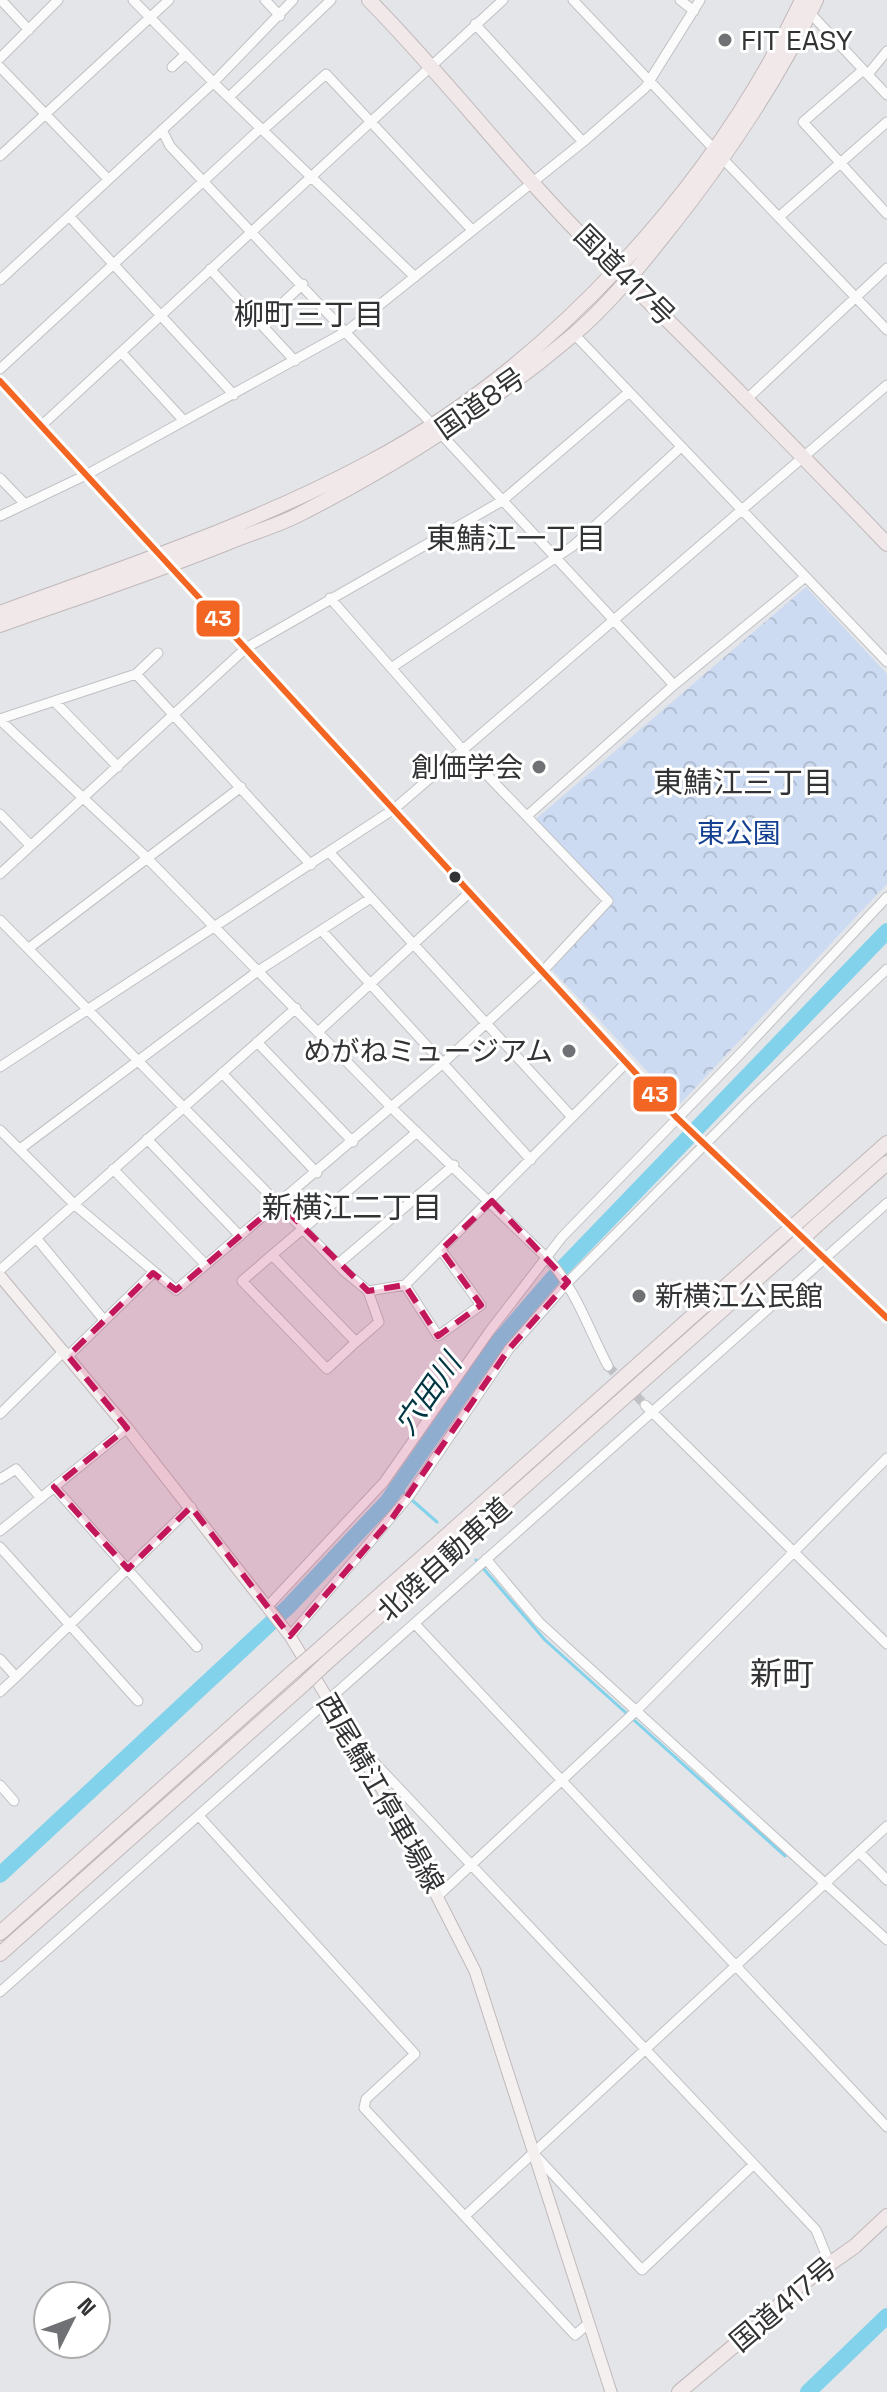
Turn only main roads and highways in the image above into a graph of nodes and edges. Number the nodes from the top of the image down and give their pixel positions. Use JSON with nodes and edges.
{"nodes":[{"id":1,"x":369,"y":0,"type":"edge"},
{"id":2,"x":804,"y":4,"type":"edge"},
{"id":3,"x":616,"y":268,"type":"junction"},
{"id":4,"x":629,"y":279,"type":"junction"},
{"id":5,"x":435,"y":428,"type":"junction"},
{"id":6,"x":887,"y":544,"type":"edge"},
{"id":7,"x":163,"y":560,"type":"junction"},
{"id":8,"x":0,"y":613,"type":"edge"},
{"id":9,"x":0,"y":625,"type":"edge"},
{"id":10,"x":887,"y":1143,"type":"edge"},
{"id":11,"x":887,"y":1163,"type":"edge"},
{"id":12,"x":811,"y":1220,"type":"junction"},
{"id":13,"x":787,"y":1242,"type":"junction"},
{"id":14,"x":0,"y":1276,"type":"edge"},
{"id":15,"x":0,"y":1933,"type":"edge"},
{"id":16,"x":0,"y":1954,"type":"edge"},
{"id":17,"x":887,"y":2216,"type":"edge"},
{"id":18,"x":611,"y":2392,"type":"edge"},
{"id":19,"x":679,"y":2392,"type":"edge"}],
"edges":[{"from":1,"to":3,"type":"highway","name":"国道417号"},
{"from":2,"to":3,"type":"highway","name":"国道8号"},
{"from":2,"to":4,"type":"highway","name":"国道8号"},
{"from":3,"to":4,"type":"highway","name":"国道417号"},
{"from":3,"to":5,"type":"highway","name":"国道8号"},
{"from":4,"to":5,"type":"highway","name":"国道8号"},
{"from":4,"to":6,"type":"highway","name":"国道417号"},
{"from":5,"to":7,"type":"highway","name":"国道8号"},
{"from":7,"to":8,"type":"highway","name":"国道8号"},
{"from":7,"to":9,"type":"highway","name":"国道8号"},
{"from":10,"to":12,"type":"highway","name":"北陸自動車道"},
{"from":11,"to":12,"type":"highway","name":"北陸自動車道"},
{"from":12,"to":13,"type":"highway","name":"北陸自動車道","bridge":true},
{"from":13,"to":15,"type":"highway","name":"北陸自動車道","bridge":true},
{"from":13,"to":16,"type":"highway","name":"北陸自動車道","bridge":true},
{"from":14,"to":18,"type":"main road","name":"西尾鯖江停車場線"},
{"from":17,"to":19,"type":"highway","name":"国道417号"}]}
